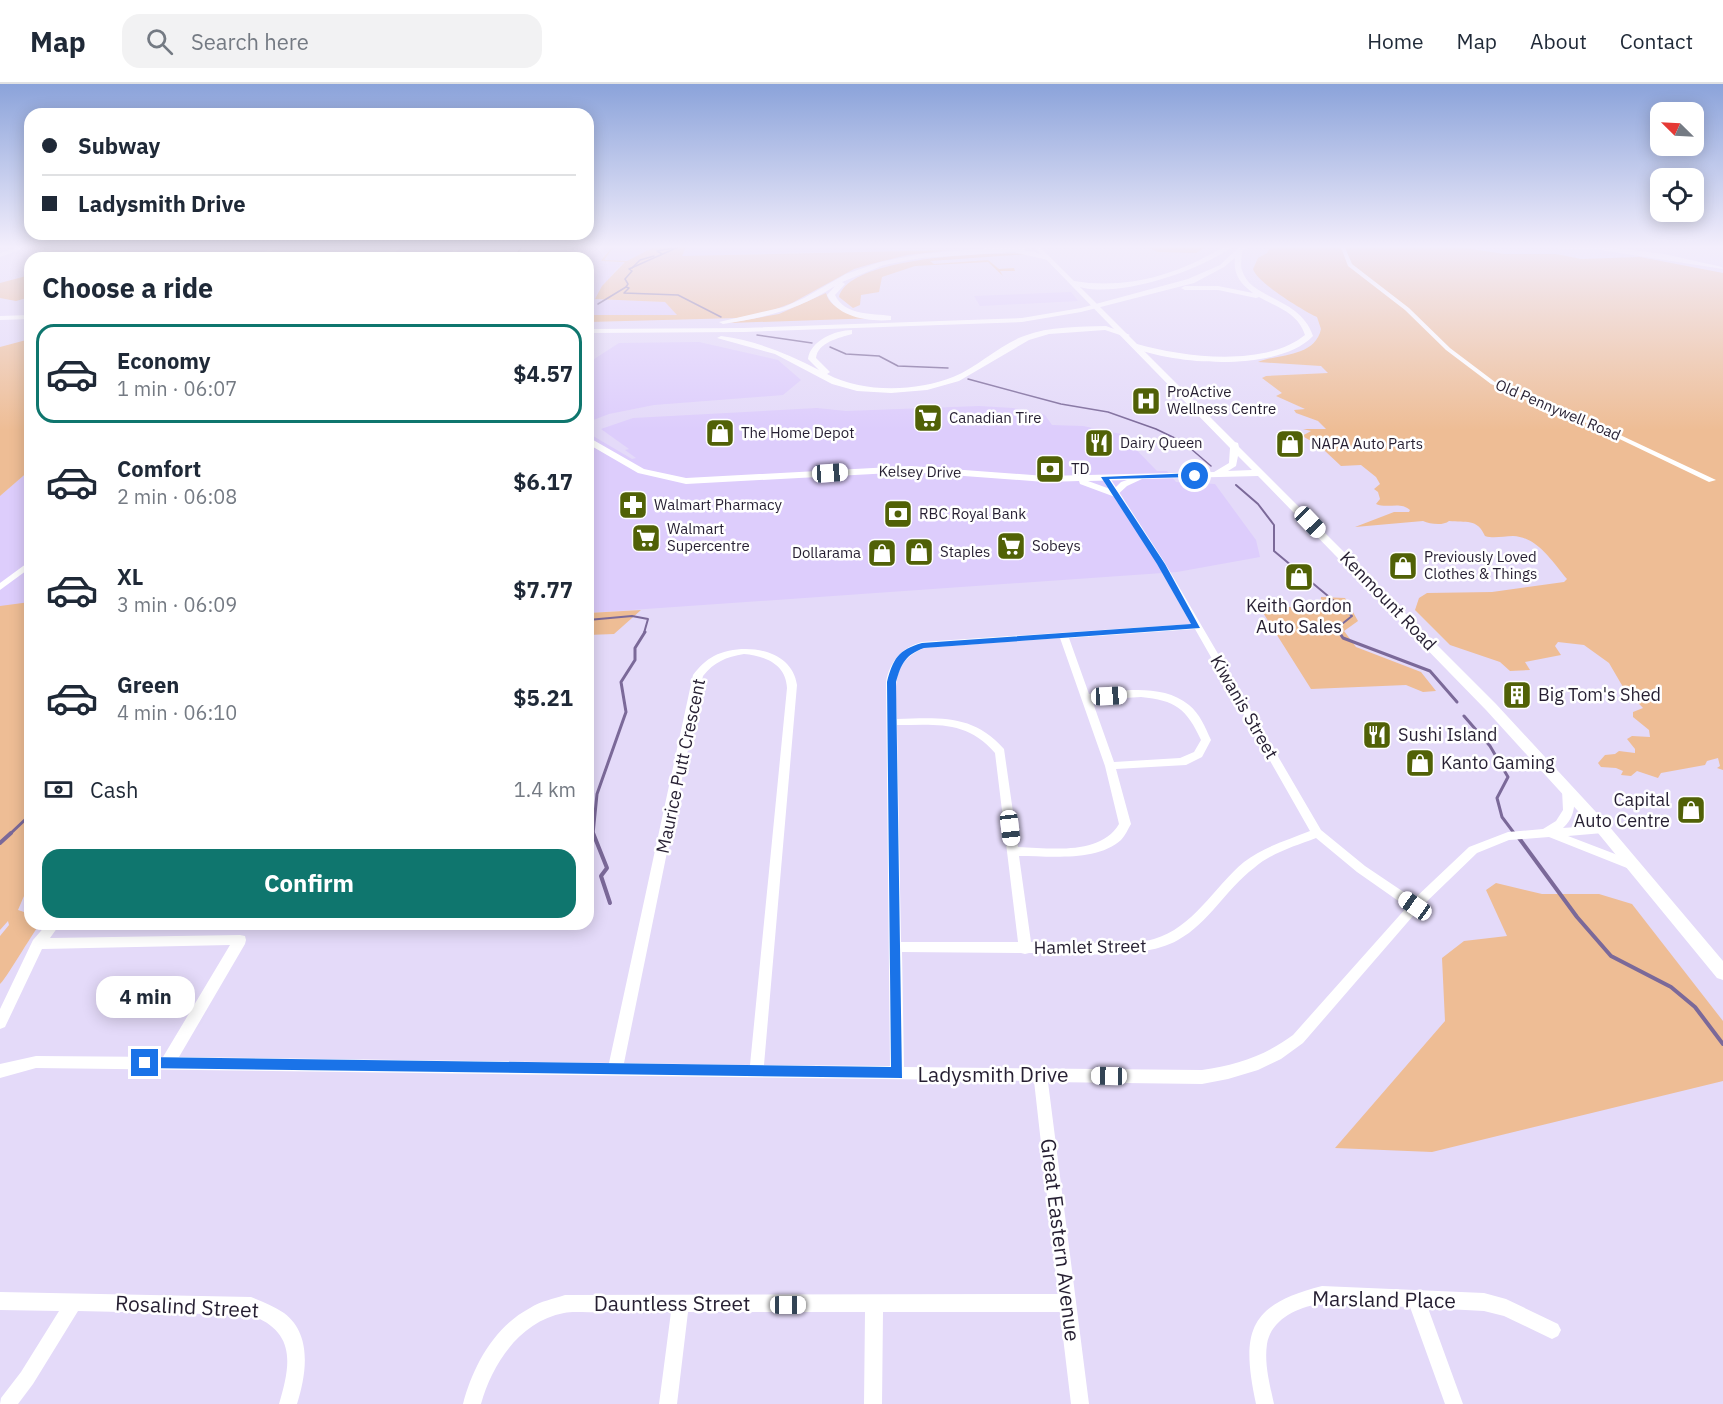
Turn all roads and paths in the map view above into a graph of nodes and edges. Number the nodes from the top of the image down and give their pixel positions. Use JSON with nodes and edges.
{"nodes":[{"id":1,"x":791,"y":307,"type":"edge"},
{"id":2,"x":840,"y":307,"type":"edge"},
{"id":3,"x":1084,"y":307,"type":"edge"},
{"id":4,"x":1098,"y":307,"type":"edge"},
{"id":5,"x":1279,"y":307,"type":"edge"},
{"id":6,"x":1281,"y":307,"type":"edge"},
{"id":7,"x":1403,"y":307,"type":"edge"},
{"id":8,"x":1079,"y":308,"type":"junction"},
{"id":9,"x":1286,"y":310,"type":"junction"},
{"id":10,"x":24,"y":312,"type":"edge"},
{"id":11,"x":1105,"y":314,"type":"junction"},
{"id":12,"x":24,"y":317,"type":"edge"},
{"id":13,"x":1,"y":318,"type":"edge"},
{"id":14,"x":924,"y":320,"type":"junction"},
{"id":15,"x":594,"y":326,"type":"edge"},
{"id":16,"x":652,"y":326,"type":"junction"},
{"id":17,"x":897,"y":326,"type":"junction"},
{"id":18,"x":594,"y":331,"type":"edge"},
{"id":19,"x":635,"y":332,"type":"junction"},
{"id":20,"x":1126,"y":335,"type":"junction"},
{"id":21,"x":1137,"y":346,"type":"junction"},
{"id":22,"x":1186,"y":357,"type":"junction"},
{"id":23,"x":1158,"y":366,"type":"junction"},
{"id":24,"x":594,"y":444,"type":"edge"},
{"id":25,"x":1235,"y":445,"type":"junction"},
{"id":26,"x":1262,"y":473,"type":"junction"},
{"id":27,"x":1211,"y":475,"type":"junction"},
{"id":28,"x":1105,"y":477,"type":"junction"},
{"id":29,"x":1143,"y":477,"type":"junction"},
{"id":30,"x":1063,"y":479,"type":"junction"},
{"id":31,"x":1712,"y":480,"type":"dead end"},
{"id":32,"x":1115,"y":494,"type":"junction"},
{"id":33,"x":1284,"y":496,"type":"junction"},
{"id":34,"x":24,"y":569,"type":"edge"},
{"id":35,"x":0,"y":587,"type":"edge"},
{"id":36,"x":1197,"y":626,"type":"junction"},
{"id":37,"x":1064,"y":636,"type":"junction"},
{"id":38,"x":1086,"y":697,"type":"junction"},
{"id":39,"x":894,"y":722,"type":"junction"},
{"id":40,"x":1110,"y":766,"type":"junction"},
{"id":41,"x":1568,"y":790,"type":"junction"},
{"id":42,"x":1603,"y":829,"type":"junction"},
{"id":43,"x":1545,"y":832,"type":"junction"},
{"id":44,"x":1317,"y":833,"type":"junction"},
{"id":45,"x":1013,"y":851,"type":"junction"},
{"id":46,"x":1635,"y":867,"type":"junction"},
{"id":47,"x":1415,"y":906,"type":"junction"},
{"id":48,"x":49,"y":930,"type":"edge"},
{"id":49,"x":38,"y":944,"type":"junction"},
{"id":50,"x":896,"y":947,"type":"junction"},
{"id":51,"x":1025,"y":949,"type":"junction"},
{"id":52,"x":1723,"y":973,"type":"edge"},
{"id":53,"x":0,"y":1023,"type":"edge"},
{"id":54,"x":167,"y":1064,"type":"junction"},
{"id":55,"x":615,"y":1070,"type":"junction"},
{"id":56,"x":0,"y":1071,"type":"edge"},
{"id":57,"x":756,"y":1072,"type":"junction"},
{"id":58,"x":897,"y":1074,"type":"junction"},
{"id":59,"x":1040,"y":1075,"type":"junction"},
{"id":60,"x":1416,"y":1299,"type":"junction"},
{"id":61,"x":0,"y":1301,"type":"edge"},
{"id":62,"x":74,"y":1302,"type":"junction"},
{"id":63,"x":1067,"y":1303,"type":"junction"},
{"id":64,"x":874,"y":1304,"type":"junction"},
{"id":65,"x":680,"y":1305,"type":"junction"},
{"id":66,"x":1552,"y":1330,"type":"dead end"},
{"id":67,"x":7,"y":1404,"type":"edge"},
{"id":68,"x":288,"y":1404,"type":"edge"},
{"id":69,"x":472,"y":1404,"type":"edge"},
{"id":70,"x":668,"y":1404,"type":"edge"},
{"id":71,"x":873,"y":1404,"type":"edge"},
{"id":72,"x":1080,"y":1404,"type":"edge"},
{"id":73,"x":1265,"y":1404,"type":"edge"},
{"id":74,"x":1454,"y":1404,"type":"edge"}],
"edges":[{"from":1,"to":16,"type":"highway"},
{"from":2,"to":14,"type":"highway"},
{"from":3,"to":8,"type":"highway"},
{"from":4,"to":11,"type":"main road","name":"Kenmount Road"},
{"from":5,"to":9,"type":"highway"},
{"from":6,"to":9,"type":"highway"},
{"from":7,"to":31,"type":"street","name":"Old Pennywell Road"},
{"from":8,"to":14,"type":"highway"},
{"from":8,"to":17,"type":"highway"},
{"from":9,"to":22,"type":"highway"},
{"from":10,"to":13,"type":"street"},
{"from":11,"to":17,"type":"highway"},
{"from":11,"to":20,"type":"main road","name":"Kenmount Road"},
{"from":12,"to":13,"type":"street"},
{"from":14,"to":16,"type":"highway"},
{"from":15,"to":16,"type":"highway"},
{"from":17,"to":19,"type":"highway"},
{"from":18,"to":19,"type":"highway"},
{"from":19,"to":20,"type":"highway"},
{"from":20,"to":21,"type":"main road","name":"Kenmount Road"},
{"from":21,"to":22,"type":"highway"},
{"from":21,"to":23,"type":"main road","name":"Kenmount Road"},
{"from":22,"to":23,"type":"highway"},
{"from":23,"to":25,"type":"main road","name":"Kenmount Road"},
{"from":24,"to":30,"type":"main road","name":"Kelsey Drive"},
{"from":25,"to":26,"type":"main road","name":"Kenmount Road"},
{"from":25,"to":27,"type":"main road"},
{"from":26,"to":27,"type":"main road","name":"Kelsey Drive"},
{"from":26,"to":33,"type":"main road","name":"Kenmount Road"},
{"from":27,"to":29,"type":"main road","name":"Kelsey Drive"},
{"from":27,"to":33,"type":"main road"},
{"from":28,"to":29,"type":"main road","name":"Kelsey Drive"},
{"from":28,"to":30,"type":"main road","name":"Kelsey Drive"},
{"from":28,"to":32,"type":"street","name":"Kiwanis Street"},
{"from":29,"to":32,"type":"main road"},
{"from":30,"to":32,"type":"main road"},
{"from":32,"to":36,"type":"street","name":"Kiwanis Street"},
{"from":33,"to":41,"type":"main road","name":"Kenmount Road"},
{"from":34,"to":35,"type":"street"},
{"from":36,"to":37,"type":"street"},
{"from":36,"to":44,"type":"street","name":"Kiwanis Street"},
{"from":37,"to":38,"type":"street"},
{"from":37,"to":39,"type":"street"},
{"from":38,"to":40,"type":"street"},
{"from":38,"to":40,"type":"street"},
{"from":39,"to":45,"type":"street"},
{"from":39,"to":50,"type":"street"},
{"from":40,"to":45,"type":"street"},
{"from":41,"to":42,"type":"main road","name":"Kenmount Road"},
{"from":41,"to":43,"type":"street"},
{"from":42,"to":43,"type":"street","name":"Ladysmith Drive"},
{"from":42,"to":46,"type":"main road","name":"Kenmount Road"},
{"from":43,"to":46,"type":"street"},
{"from":43,"to":47,"type":"street","name":"Ladysmith Drive"},
{"from":44,"to":47,"type":"street","name":"Kiwanis Street"},
{"from":44,"to":51,"type":"street","name":"Hamlet Street"},
{"from":45,"to":51,"type":"street"},
{"from":46,"to":52,"type":"main road","name":"Kenmount Road"},
{"from":47,"to":59,"type":"street","name":"Ladysmith Drive"},
{"from":48,"to":49,"type":"street"},
{"from":49,"to":53,"type":"street"},
{"from":49,"to":54,"type":"street"},
{"from":50,"to":51,"type":"street","name":"Hamlet Street"},
{"from":50,"to":58,"type":"street"},
{"from":54,"to":55,"type":"street","name":"Ladysmith Drive"},
{"from":54,"to":56,"type":"street","name":"Ladysmith Drive"},
{"from":55,"to":57,"type":"street","name":"Ladysmith Drive"},
{"from":55,"to":57,"type":"street","name":"Maurice Putt Crescent"},
{"from":57,"to":58,"type":"street","name":"Ladysmith Drive"},
{"from":58,"to":59,"type":"street","name":"Ladysmith Drive"},
{"from":59,"to":63,"type":"street","name":"Great Eastern Avenue"},
{"from":60,"to":66,"type":"street","name":"Marsland Place"},
{"from":60,"to":73,"type":"street","name":"Marsland Place"},
{"from":60,"to":74,"type":"street"},
{"from":61,"to":62,"type":"street","name":"Rosalind Street"},
{"from":62,"to":67,"type":"street"},
{"from":62,"to":68,"type":"street","name":"Rosalind Street"},
{"from":63,"to":64,"type":"street","name":"Dauntless Street"},
{"from":63,"to":72,"type":"street","name":"Great Eastern Avenue"},
{"from":64,"to":65,"type":"street","name":"Dauntless Street"},
{"from":64,"to":71,"type":"street"},
{"from":65,"to":69,"type":"street","name":"Dauntless Street"},
{"from":65,"to":70,"type":"street"}]}
